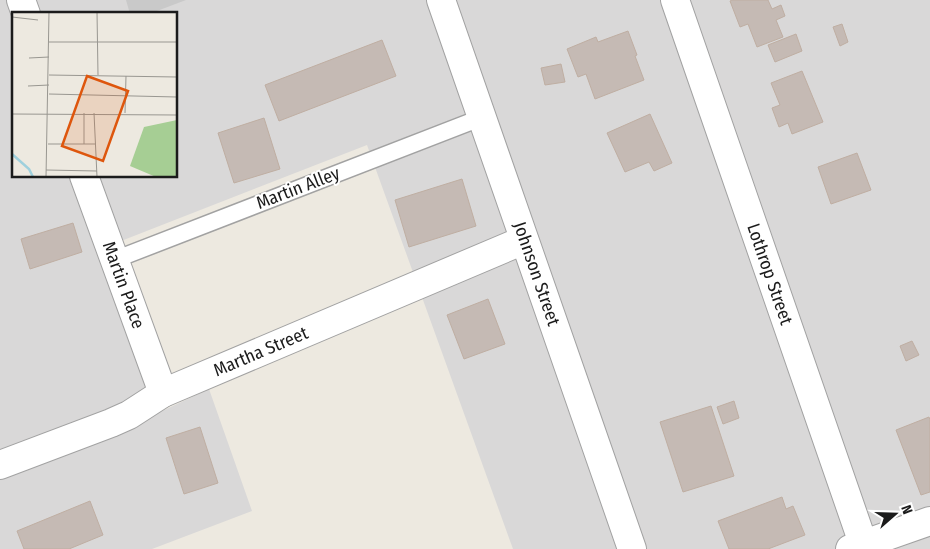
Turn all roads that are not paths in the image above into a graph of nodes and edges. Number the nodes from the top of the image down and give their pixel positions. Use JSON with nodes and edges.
{"nodes":[{"id":1,"x":21,"y":0,"type":"edge"},
{"id":2,"x":441,"y":0,"type":"edge"},
{"id":3,"x":675,"y":0,"type":"edge"},
{"id":4,"x":25,"y":12,"type":"edge"},
{"id":5,"x":483,"y":117,"type":"junction"},
{"id":6,"x":85,"y":178,"type":"edge"},
{"id":7,"x":524,"y":240,"type":"junction"},
{"id":8,"x":114,"y":260,"type":"junction"},
{"id":9,"x":163,"y":393,"type":"junction"},
{"id":10,"x":0,"y":465,"type":"edge"},
{"id":11,"x":930,"y":521,"type":"edge"},
{"id":12,"x":860,"y":548,"type":"edge"},
{"id":13,"x":632,"y":549,"type":"edge"}],
"edges":[{"from":1,"to":4,"type":"street"},
{"from":2,"to":5,"type":"street","name":"Johnson Street"},
{"from":3,"to":12,"type":"street","name":"Lothrop Street"},
{"from":5,"to":7,"type":"street","name":"Johnson Street"},
{"from":5,"to":8,"type":"lane","name":"Martin Alley"},
{"from":6,"to":8,"type":"street","name":"Martin Place"},
{"from":7,"to":9,"type":"street","name":"Martha Street"},
{"from":7,"to":13,"type":"street","name":"Johnson Street"},
{"from":8,"to":9,"type":"street","name":"Martin Place"},
{"from":9,"to":10,"type":"street","name":"Martha Street"},
{"from":11,"to":12,"type":"street"}]}
